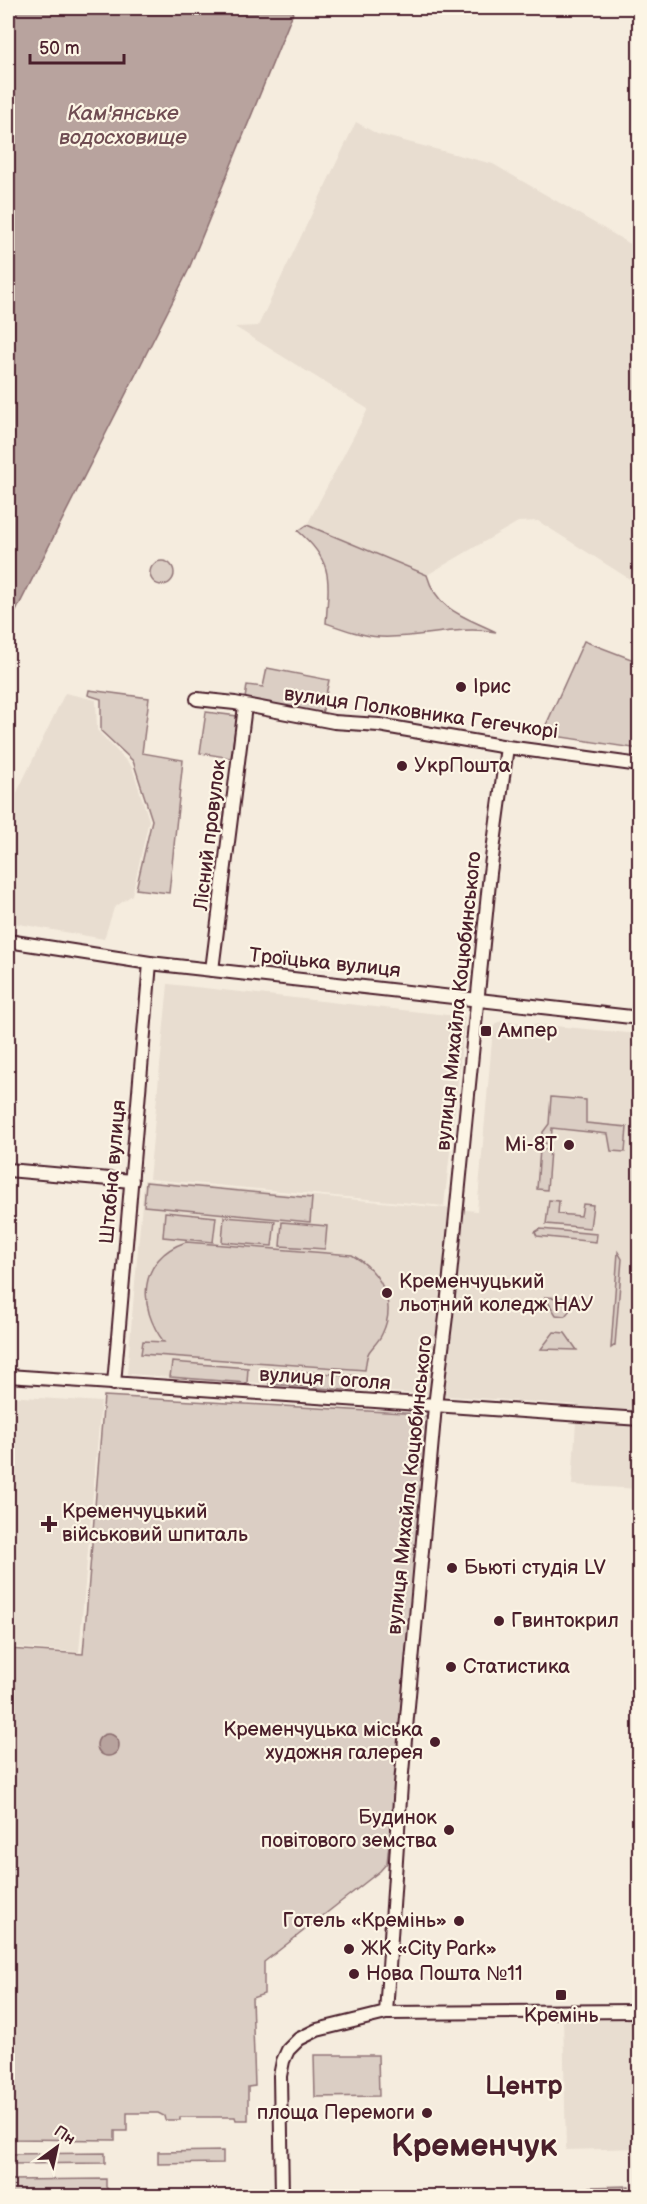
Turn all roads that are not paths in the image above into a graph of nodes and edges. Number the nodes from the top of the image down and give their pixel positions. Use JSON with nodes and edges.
{"nodes":[{"id":1,"x":197,"y":699,"type":"dead end"},
{"id":2,"x":245,"y":706,"type":"junction"},
{"id":3,"x":507,"y":747,"type":"junction"},
{"id":4,"x":639,"y":765,"type":"edge"},
{"id":5,"x":8,"y":941,"type":"edge"},
{"id":6,"x":150,"y":963,"type":"junction"},
{"id":7,"x":212,"y":970,"type":"junction"},
{"id":8,"x":479,"y":999,"type":"junction"},
{"id":9,"x":639,"y":1018,"type":"edge"},
{"id":10,"x":8,"y":1170,"type":"edge"},
{"id":11,"x":132,"y":1181,"type":"junction"},
{"id":12,"x":8,"y":1376,"type":"edge"},
{"id":13,"x":114,"y":1384,"type":"junction"},
{"id":14,"x":435,"y":1406,"type":"junction"},
{"id":15,"x":639,"y":1419,"type":"edge"},
{"id":16,"x":639,"y":2011,"type":"edge"},
{"id":17,"x":386,"y":2013,"type":"junction"},
{"id":18,"x":282,"y":2196,"type":"edge"}],
"edges":[{"from":1,"to":2,"type":"street","name":"вулиця Полковника Гегечкорі"},
{"from":2,"to":3,"type":"street","name":"вулиця Полковника Гегечкорі"},
{"from":2,"to":7,"type":"street","name":"Лісний провулок"},
{"from":3,"to":4,"type":"street","name":"вулиця Полковника Гегечкорі"},
{"from":3,"to":8,"type":"street","name":"вулиця Михайла Коцюбинського"},
{"from":5,"to":6,"type":"street","name":"Троїцька вулиця"},
{"from":6,"to":7,"type":"street","name":"Троїцька вулиця"},
{"from":6,"to":11,"type":"street","name":"Штабна вулиця"},
{"from":7,"to":8,"type":"street","name":"Троїцька вулиця"},
{"from":8,"to":9,"type":"street","name":"Троїцька вулиця"},
{"from":8,"to":14,"type":"street","name":"вулиця Михайла Коцюбинського"},
{"from":10,"to":11,"type":"street"},
{"from":11,"to":13,"type":"street","name":"Штабна вулиця"},
{"from":12,"to":13,"type":"street","name":"вулиця Гоголя"},
{"from":13,"to":14,"type":"street","name":"вулиця Гоголя"},
{"from":14,"to":15,"type":"street","name":"вулиця Гоголя"},
{"from":14,"to":17,"type":"street","name":"вулиця Михайла Коцюбинського"},
{"from":16,"to":17,"type":"street"},
{"from":17,"to":18,"type":"street"}]}
